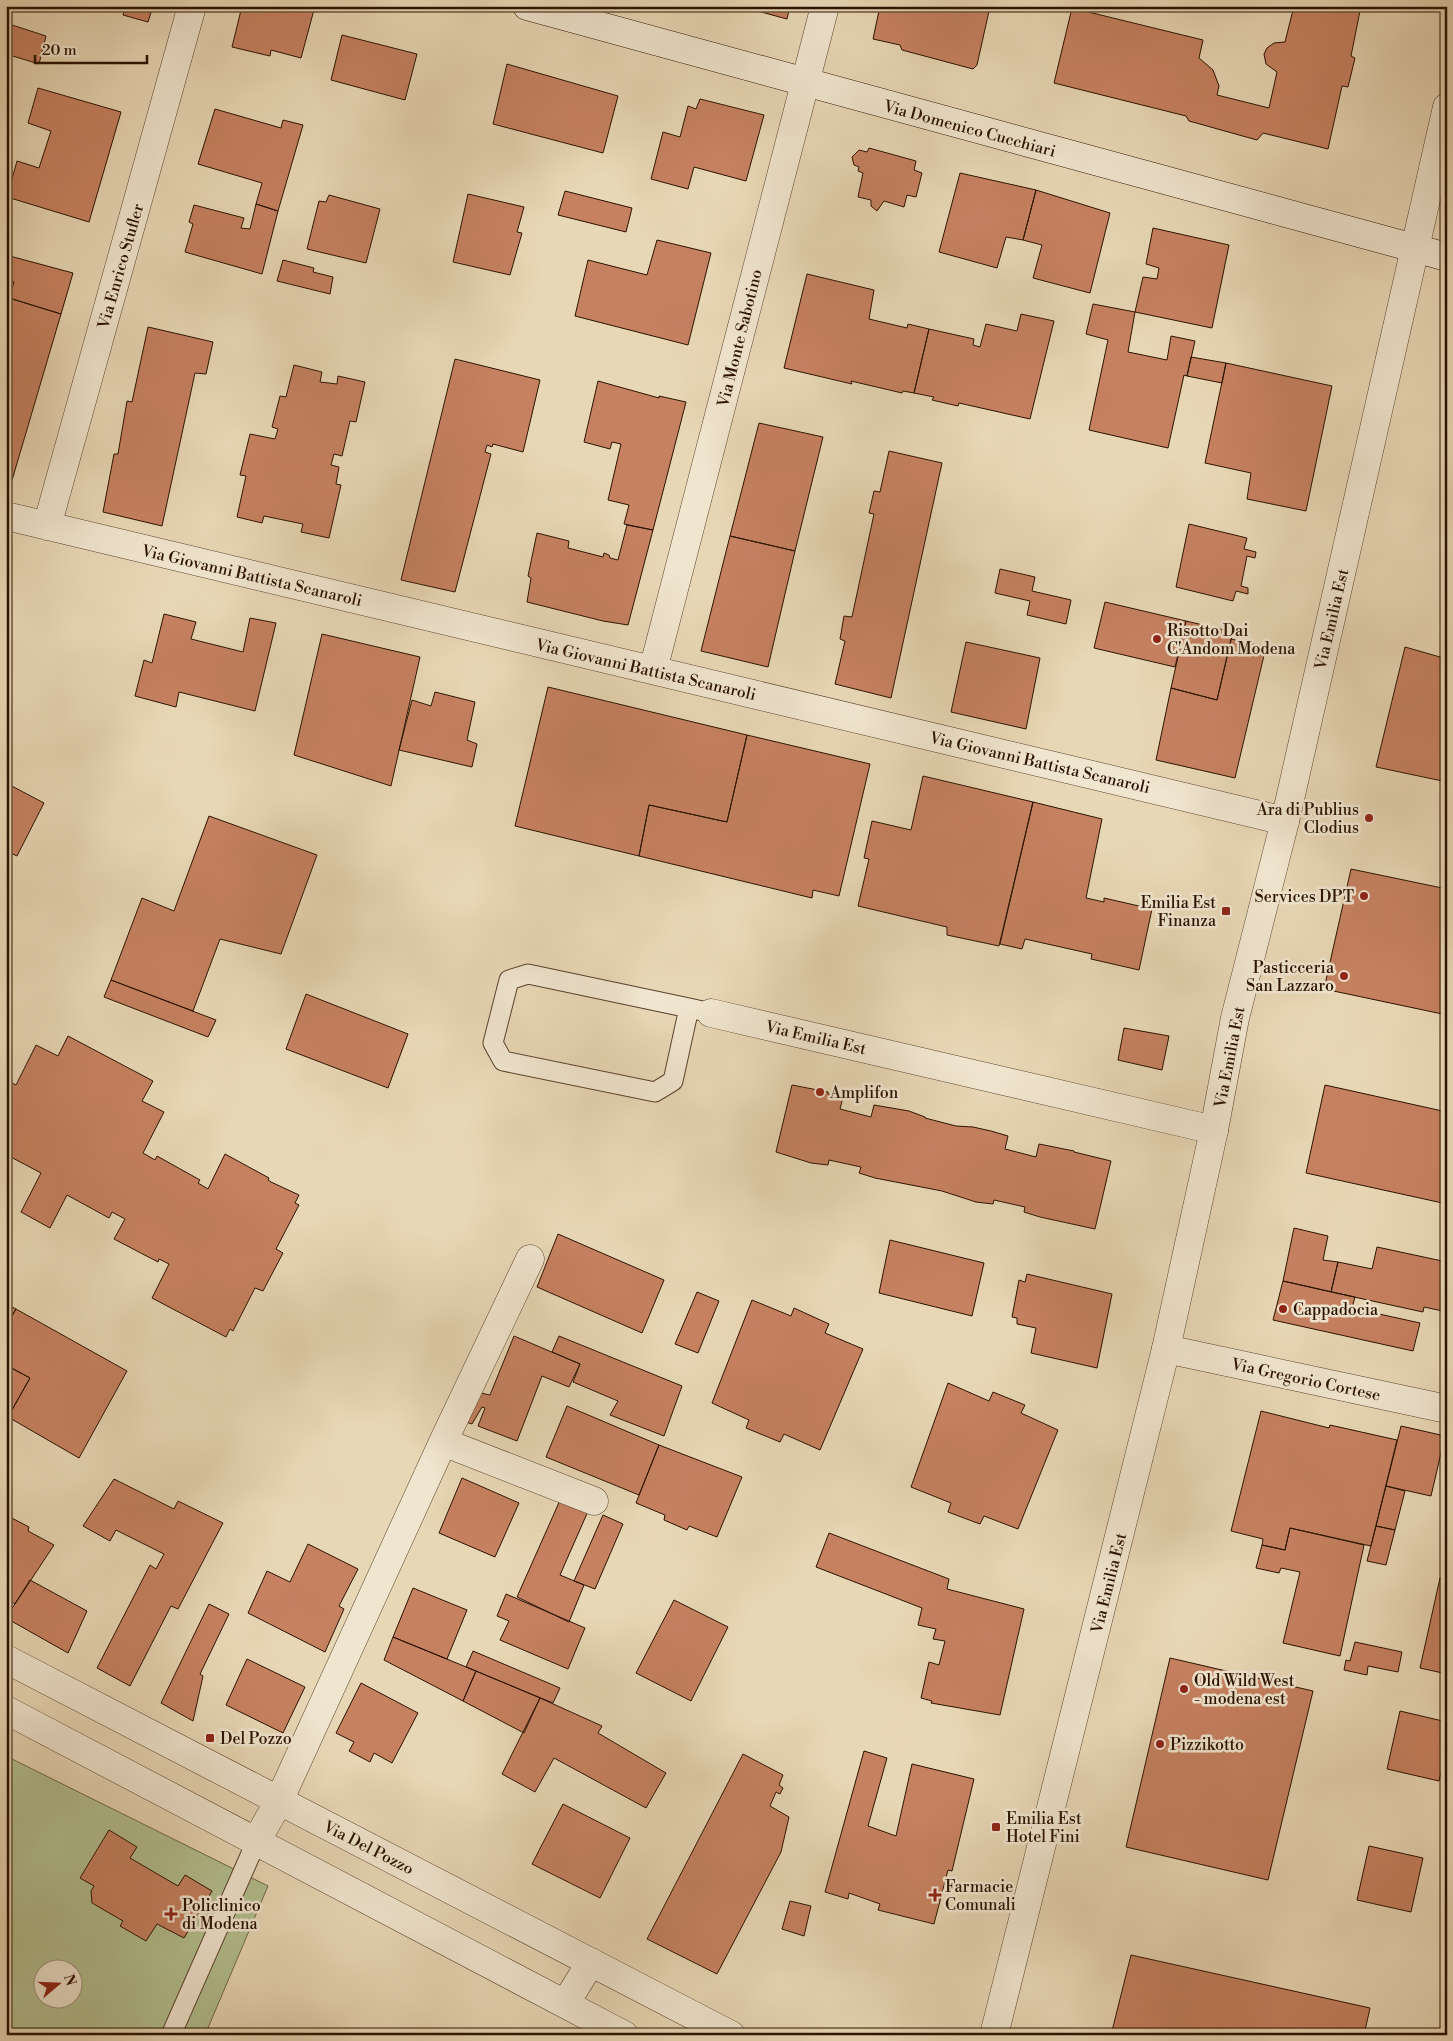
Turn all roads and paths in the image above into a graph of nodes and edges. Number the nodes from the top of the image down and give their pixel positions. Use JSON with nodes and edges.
{"nodes":[{"id":1,"x":192,"y":6,"type":"edge"},
{"id":2,"x":527,"y":6,"type":"edge"},
{"id":3,"x":825,"y":6,"type":"edge"},
{"id":4,"x":805,"y":82,"type":"junction"},
{"id":5,"x":1447,"y":107,"type":"edge"},
{"id":6,"x":1413,"y":250,"type":"junction"},
{"id":7,"x":1447,"y":257,"type":"edge"},
{"id":8,"x":6,"y":516,"type":"edge"},
{"id":9,"x":47,"y":526,"type":"junction"},
{"id":10,"x":653,"y":670,"type":"junction"},
{"id":11,"x":1285,"y":821,"type":"junction"},
{"id":12,"x":700,"y":1010,"type":"junction"},
{"id":13,"x":1214,"y":1130,"type":"junction"},
{"id":14,"x":530,"y":1259,"type":"dead end"},
{"id":15,"x":1166,"y":1349,"type":"junction"},
{"id":16,"x":1447,"y":1409,"type":"edge"},
{"id":17,"x":443,"y":1442,"type":"junction"},
{"id":18,"x":594,"y":1501,"type":"dead end"},
{"id":19,"x":6,"y":1659,"type":"edge"},
{"id":20,"x":6,"y":1710,"type":"edge"},
{"id":21,"x":279,"y":1800,"type":"junction"},
{"id":22,"x":257,"y":1840,"type":"junction"},
{"id":23,"x":591,"y":1962,"type":"junction"},
{"id":24,"x":565,"y":2004,"type":"junction"},
{"id":25,"x":171,"y":2035,"type":"edge"},
{"id":26,"x":624,"y":2035,"type":"edge"},
{"id":27,"x":732,"y":2035,"type":"edge"},
{"id":28,"x":994,"y":2035,"type":"edge"}],
"edges":[{"from":1,"to":9,"type":"street","name":"Via Enrico Stufler"},
{"from":2,"to":4,"type":"street","name":"Via Domenico Cucchiari"},
{"from":3,"to":4,"type":"street","name":"Via Monte Sabotino"},
{"from":4,"to":6,"type":"street","name":"Via Domenico Cucchiari"},
{"from":4,"to":10,"type":"street","name":"Via Monte Sabotino"},
{"from":5,"to":6,"type":"street","name":"Via Emilia Est"},
{"from":6,"to":7,"type":"street","name":"Via Domenico Cucchiari"},
{"from":6,"to":11,"type":"street","name":"Via Emilia Est"},
{"from":8,"to":9,"type":"street","name":"Via Giovanni Battista Scanaroli"},
{"from":9,"to":10,"type":"street","name":"Via Giovanni Battista Scanaroli"},
{"from":10,"to":11,"type":"street","name":"Via Giovanni Battista Scanaroli"},
{"from":11,"to":13,"type":"street","name":"Via Emilia Est"},
{"from":12,"to":12,"type":"lane"},
{"from":12,"to":13,"type":"street","name":"Via Emilia Est"},
{"from":13,"to":15,"type":"street","name":"Via Emilia Est"},
{"from":14,"to":17,"type":"street"},
{"from":15,"to":16,"type":"street","name":"Via Gregorio Cortese"},
{"from":15,"to":28,"type":"street","name":"Via Emilia Est"},
{"from":17,"to":18,"type":"street"},
{"from":17,"to":21,"type":"street"},
{"from":19,"to":21,"type":"street","name":"Via Del Pozzo"},
{"from":20,"to":22,"type":"street"},
{"from":21,"to":22,"type":"street"},
{"from":21,"to":23,"type":"street","name":"Via Del Pozzo"},
{"from":22,"to":24,"type":"street"},
{"from":22,"to":25,"type":"lane"},
{"from":23,"to":24,"type":"street"},
{"from":23,"to":27,"type":"street","name":"Via Del Pozzo"},
{"from":24,"to":26,"type":"street"}]}
